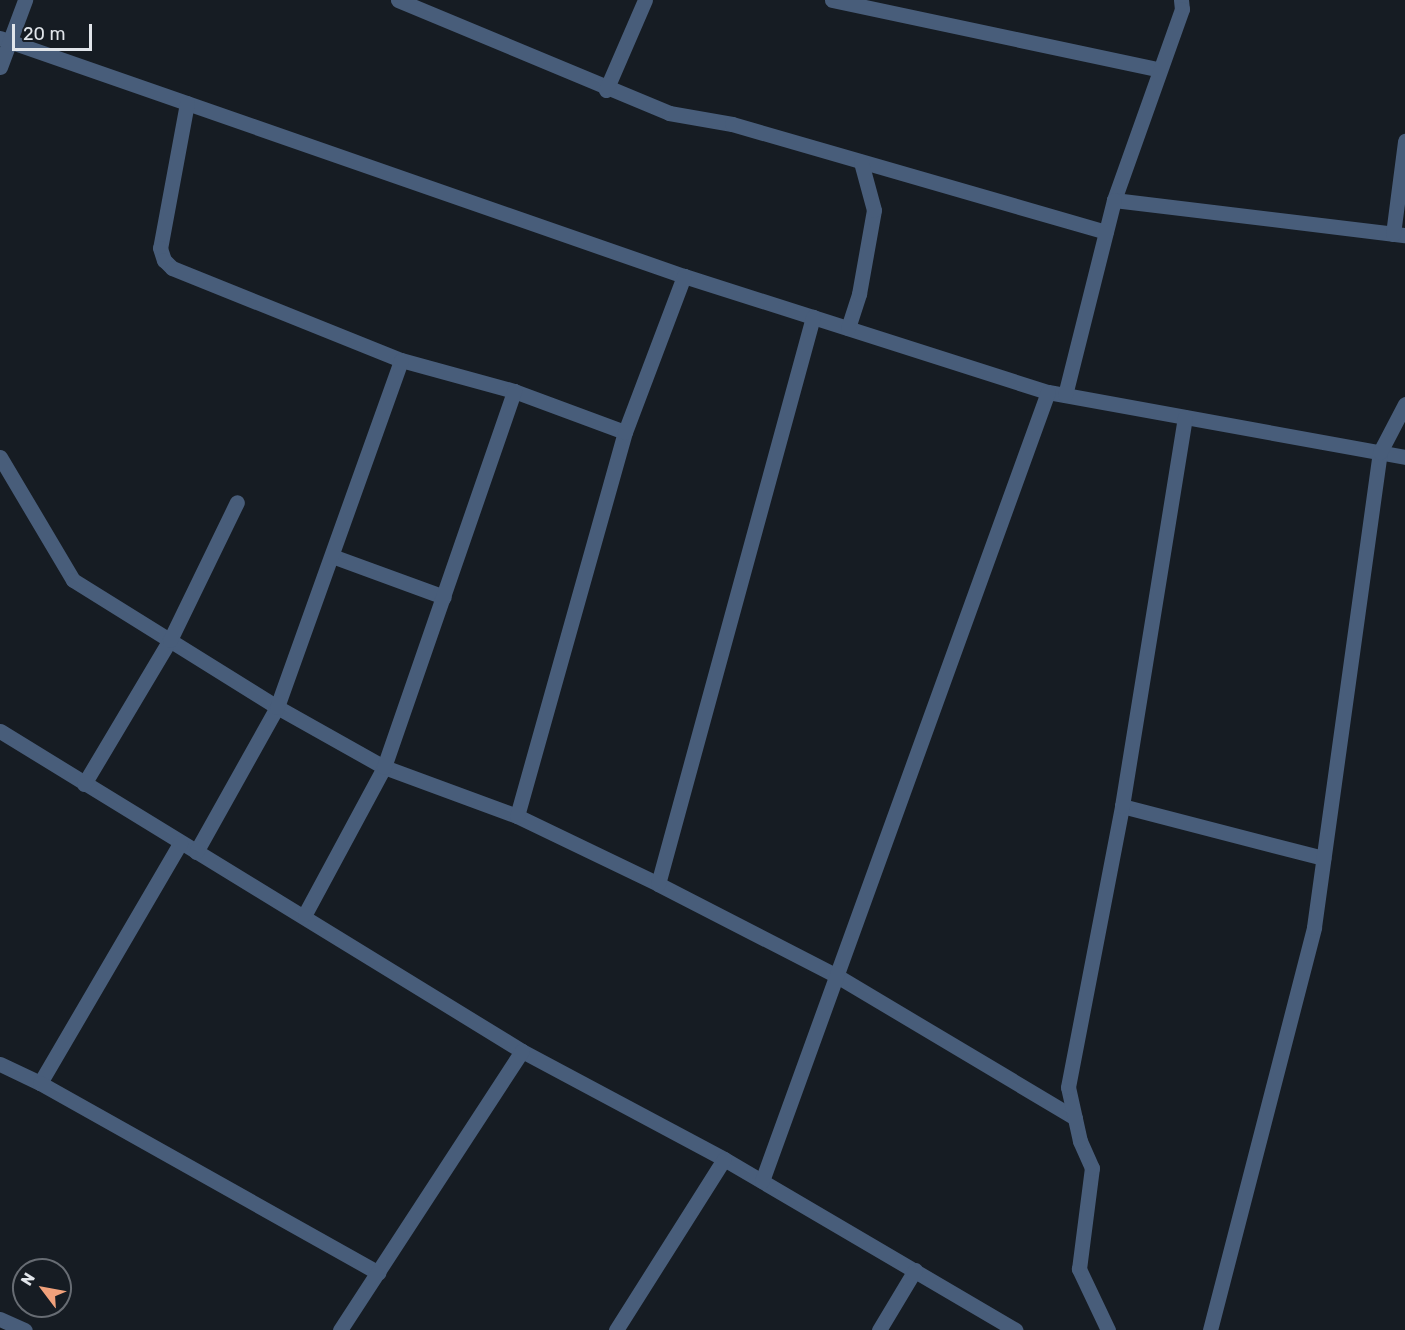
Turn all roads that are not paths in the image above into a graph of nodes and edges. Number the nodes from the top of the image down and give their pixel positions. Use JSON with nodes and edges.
{"nodes":[{"id":1,"x":25,"y":0,"type":"edge"},
{"id":2,"x":398,"y":0,"type":"edge"},
{"id":3,"x":645,"y":0,"type":"edge"},
{"id":4,"x":832,"y":0,"type":"edge"},
{"id":5,"x":1183,"y":3,"type":"edge"},
{"id":6,"x":5,"y":39,"type":"edge"},
{"id":7,"x":0,"y":67,"type":"edge"},
{"id":8,"x":1160,"y":70,"type":"junction"},
{"id":9,"x":606,"y":90,"type":"junction"},
{"id":10,"x":187,"y":103,"type":"junction"},
{"id":11,"x":1405,"y":141,"type":"edge"},
{"id":12,"x":861,"y":162,"type":"junction"},
{"id":13,"x":1114,"y":201,"type":"junction"},
{"id":14,"x":1106,"y":232,"type":"junction"},
{"id":15,"x":1399,"y":234,"type":"edge"},
{"id":16,"x":684,"y":276,"type":"junction"},
{"id":17,"x":813,"y":317,"type":"junction"},
{"id":18,"x":848,"y":328,"type":"junction"},
{"id":19,"x":401,"y":360,"type":"junction"},
{"id":20,"x":514,"y":391,"type":"junction"},
{"id":21,"x":1048,"y":392,"type":"junction"},
{"id":22,"x":1065,"y":395,"type":"junction"},
{"id":23,"x":1405,"y":404,"type":"edge"},
{"id":24,"x":1185,"y":417,"type":"junction"},
{"id":25,"x":625,"y":432,"type":"junction"},
{"id":26,"x":1380,"y":452,"type":"junction"},
{"id":27,"x":0,"y":457,"type":"edge"},
{"id":28,"x":1405,"y":457,"type":"edge"},
{"id":29,"x":237,"y":502,"type":"dead end"},
{"id":30,"x":332,"y":556,"type":"junction"},
{"id":31,"x":444,"y":597,"type":"junction"},
{"id":32,"x":170,"y":640,"type":"junction"},
{"id":33,"x":277,"y":707,"type":"junction"},
{"id":34,"x":0,"y":731,"type":"edge"},
{"id":35,"x":384,"y":767,"type":"junction"},
{"id":36,"x":84,"y":784,"type":"junction"},
{"id":37,"x":1122,"y":806,"type":"junction"},
{"id":38,"x":517,"y":816,"type":"junction"},
{"id":39,"x":180,"y":843,"type":"junction"},
{"id":40,"x":196,"y":852,"type":"junction"},
{"id":41,"x":1323,"y":858,"type":"junction"},
{"id":42,"x":658,"y":884,"type":"junction"},
{"id":43,"x":305,"y":914,"type":"junction"},
{"id":44,"x":837,"y":976,"type":"junction"},
{"id":45,"x":522,"y":1051,"type":"junction"},
{"id":46,"x":0,"y":1064,"type":"edge"},
{"id":47,"x":40,"y":1083,"type":"junction"},
{"id":48,"x":1075,"y":1118,"type":"junction"},
{"id":49,"x":724,"y":1160,"type":"junction"},
{"id":50,"x":762,"y":1181,"type":"junction"},
{"id":51,"x":915,"y":1270,"type":"junction"},
{"id":52,"x":378,"y":1273,"type":"junction"},
{"id":53,"x":0,"y":1318,"type":"edge"},
{"id":54,"x":25,"y":1330,"type":"edge"},
{"id":55,"x":340,"y":1330,"type":"edge"},
{"id":56,"x":616,"y":1330,"type":"edge"},
{"id":57,"x":879,"y":1330,"type":"edge"},
{"id":58,"x":1015,"y":1330,"type":"edge"},
{"id":59,"x":1108,"y":1330,"type":"edge"},
{"id":60,"x":1210,"y":1330,"type":"edge"}],
"edges":[{"from":1,"to":6,"type":"street"},
{"from":2,"to":9,"type":"street"},
{"from":3,"to":9,"type":"street"},
{"from":4,"to":8,"type":"street"},
{"from":5,"to":8,"type":"street"},
{"from":6,"to":7,"type":"street"},
{"from":6,"to":10,"type":"street"},
{"from":8,"to":13,"type":"street"},
{"from":9,"to":12,"type":"street"},
{"from":10,"to":16,"type":"street"},
{"from":10,"to":19,"type":"street"},
{"from":11,"to":15,"type":"street"},
{"from":12,"to":14,"type":"street"},
{"from":12,"to":18,"type":"street"},
{"from":13,"to":14,"type":"street"},
{"from":13,"to":15,"type":"street"},
{"from":14,"to":22,"type":"street"},
{"from":16,"to":17,"type":"street"},
{"from":16,"to":25,"type":"street"},
{"from":17,"to":18,"type":"street"},
{"from":17,"to":42,"type":"street"},
{"from":18,"to":21,"type":"street"},
{"from":19,"to":20,"type":"street"},
{"from":19,"to":30,"type":"street"},
{"from":20,"to":25,"type":"street"},
{"from":20,"to":31,"type":"street"},
{"from":21,"to":22,"type":"street"},
{"from":21,"to":44,"type":"street"},
{"from":22,"to":24,"type":"street"},
{"from":23,"to":26,"type":"street"},
{"from":24,"to":26,"type":"street"},
{"from":24,"to":37,"type":"street"},
{"from":25,"to":38,"type":"street"},
{"from":26,"to":28,"type":"street"},
{"from":26,"to":41,"type":"street"},
{"from":27,"to":32,"type":"street"},
{"from":29,"to":32,"type":"street"},
{"from":30,"to":31,"type":"street"},
{"from":30,"to":33,"type":"street"},
{"from":31,"to":35,"type":"street"},
{"from":32,"to":33,"type":"street"},
{"from":32,"to":36,"type":"street"},
{"from":33,"to":35,"type":"street"},
{"from":33,"to":40,"type":"street"},
{"from":34,"to":36,"type":"street"},
{"from":35,"to":38,"type":"street"},
{"from":35,"to":43,"type":"street"},
{"from":36,"to":39,"type":"street"},
{"from":37,"to":41,"type":"street"},
{"from":37,"to":48,"type":"street"},
{"from":38,"to":42,"type":"street"},
{"from":39,"to":40,"type":"street"},
{"from":39,"to":47,"type":"street"},
{"from":40,"to":43,"type":"street"},
{"from":41,"to":60,"type":"street"},
{"from":42,"to":44,"type":"street"},
{"from":43,"to":45,"type":"street"},
{"from":44,"to":48,"type":"street"},
{"from":44,"to":50,"type":"street"},
{"from":45,"to":49,"type":"street"},
{"from":45,"to":52,"type":"street"},
{"from":46,"to":47,"type":"street"},
{"from":47,"to":52,"type":"street"},
{"from":48,"to":59,"type":"street"},
{"from":49,"to":50,"type":"street"},
{"from":49,"to":56,"type":"street"},
{"from":50,"to":51,"type":"street"},
{"from":51,"to":57,"type":"street"},
{"from":51,"to":58,"type":"street"},
{"from":52,"to":55,"type":"street"},
{"from":53,"to":54,"type":"street"}]}
